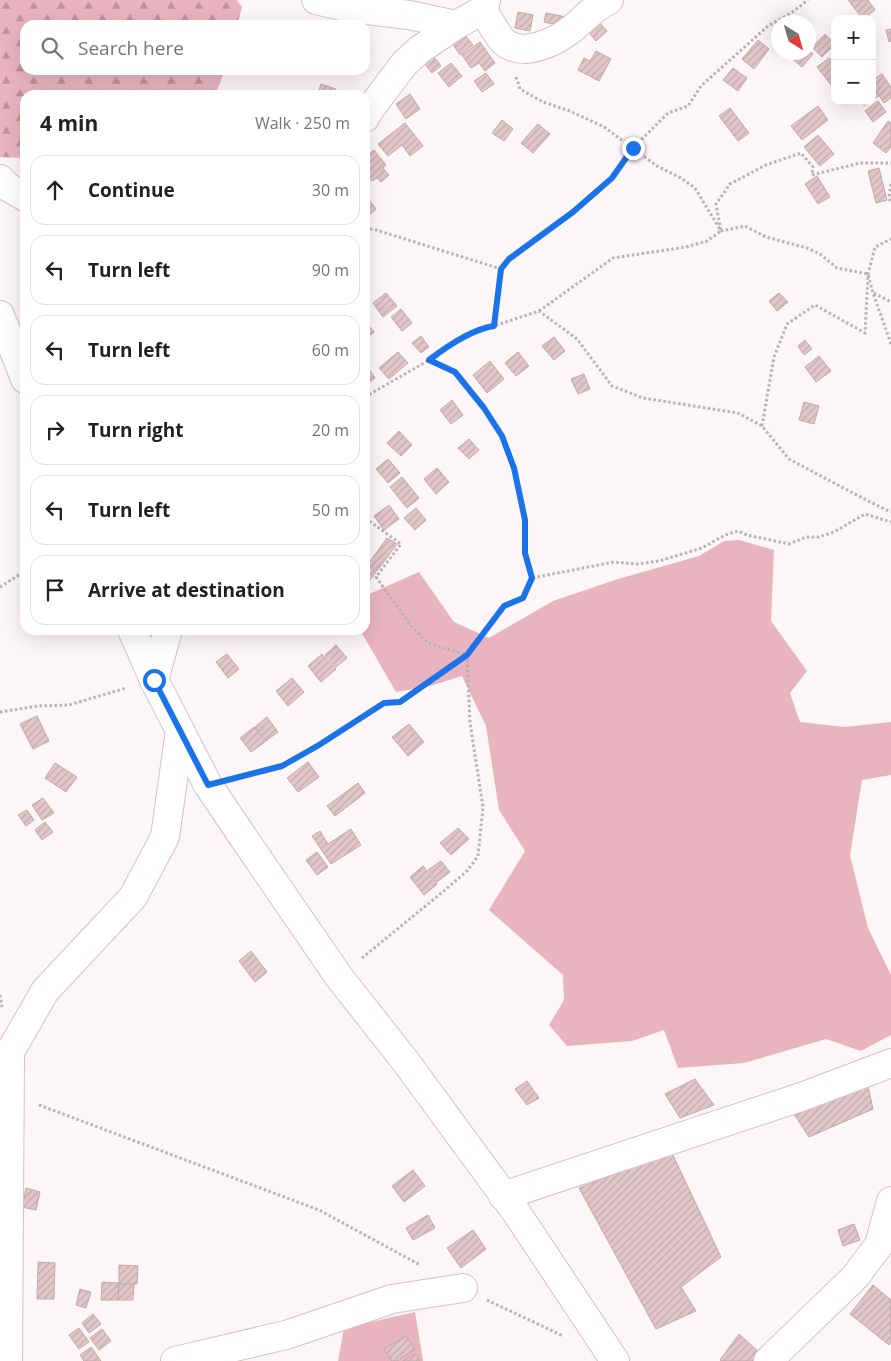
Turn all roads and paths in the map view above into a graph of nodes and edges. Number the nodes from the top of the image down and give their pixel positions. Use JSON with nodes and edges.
{"nodes":[{"id":1,"x":316,"y":0,"type":"edge"},
{"id":2,"x":609,"y":0,"type":"edge"},
{"id":3,"x":808,"y":0,"type":"edge"},
{"id":4,"x":484,"y":5,"type":"edge"},
{"id":5,"x":456,"y":25,"type":"junction"},
{"id":6,"x":504,"y":43,"type":"junction"},
{"id":7,"x":370,"y":109,"type":"edge"},
{"id":8,"x":633,"y":148,"type":"junction"},
{"id":9,"x":891,"y":163,"type":"edge"},
{"id":10,"x":0,"y":179,"type":"edge"},
{"id":11,"x":891,"y":184,"type":"edge"},
{"id":12,"x":20,"y":194,"type":"edge"},
{"id":13,"x":891,"y":203,"type":"edge"},
{"id":14,"x":370,"y":229,"type":"edge"},
{"id":15,"x":721,"y":231,"type":"junction"},
{"id":16,"x":891,"y":239,"type":"edge"},
{"id":17,"x":501,"y":269,"type":"junction"},
{"id":18,"x":868,"y":274,"type":"junction"},
{"id":19,"x":873,"y":293,"type":"junction"},
{"id":20,"x":891,"y":302,"type":"edge"},
{"id":21,"x":539,"y":311,"type":"junction"},
{"id":22,"x":0,"y":315,"type":"edge"},
{"id":23,"x":494,"y":326,"type":"junction"},
{"id":24,"x":891,"y":344,"type":"edge"},
{"id":25,"x":429,"y":360,"type":"junction"},
{"id":26,"x":20,"y":366,"type":"edge"},
{"id":27,"x":370,"y":394,"type":"edge"},
{"id":28,"x":762,"y":426,"type":"junction"},
{"id":29,"x":891,"y":512,"type":"edge"},
{"id":30,"x":370,"y":522,"type":"edge"},
{"id":31,"x":891,"y":522,"type":"edge"},
{"id":32,"x":20,"y":575,"type":"edge"},
{"id":33,"x":532,"y":578,"type":"junction"},
{"id":34,"x":0,"y":587,"type":"edge"},
{"id":35,"x":134,"y":635,"type":"edge"},
{"id":36,"x":167,"y":635,"type":"edge"},
{"id":37,"x":467,"y":655,"type":"junction"},
{"id":38,"x":154,"y":680,"type":"junction"},
{"id":39,"x":0,"y":712,"type":"edge"},
{"id":40,"x":180,"y":730,"type":"junction"},
{"id":41,"x":208,"y":785,"type":"junction"},
{"id":42,"x":339,"y":977,"type":"junction"},
{"id":43,"x":891,"y":1063,"type":"edge"},
{"id":44,"x":10,"y":1094,"type":"junction"},
{"id":45,"x":504,"y":1196,"type":"junction"},
{"id":46,"x":891,"y":1201,"type":"edge"},
{"id":47,"x":420,"y":1265,"type":"dead end"},
{"id":48,"x":463,"y":1288,"type":"joint"},
{"id":49,"x":570,"y":1340,"type":"dead end"},
{"id":50,"x":8,"y":1361,"type":"edge"},
{"id":51,"x":175,"y":1361,"type":"edge"},
{"id":52,"x":615,"y":1361,"type":"edge"},
{"id":53,"x":768,"y":1361,"type":"edge"}],
"edges":[{"from":1,"to":5,"type":"street"},
{"from":2,"to":6,"type":"street"},
{"from":3,"to":8,"type":"path"},
{"from":4,"to":5,"type":"street"},
{"from":4,"to":6,"type":"street"},
{"from":5,"to":7,"type":"street"},
{"from":6,"to":8,"type":"path"},
{"from":8,"to":15,"type":"path"},
{"from":8,"to":17,"type":"path"},
{"from":9,"to":15,"type":"path"},
{"from":10,"to":12,"type":"street"},
{"from":11,"to":13,"type":"path"},
{"from":14,"to":17,"type":"path"},
{"from":15,"to":18,"type":"path"},
{"from":15,"to":21,"type":"path"},
{"from":16,"to":18,"type":"path"},
{"from":17,"to":23,"type":"path"},
{"from":18,"to":19,"type":"path"},
{"from":18,"to":28,"type":"path"},
{"from":19,"to":20,"type":"path"},
{"from":19,"to":24,"type":"path"},
{"from":21,"to":23,"type":"path"},
{"from":21,"to":28,"type":"path"},
{"from":22,"to":26,"type":"street"},
{"from":23,"to":25,"type":"path"},
{"from":25,"to":27,"type":"path"},
{"from":25,"to":33,"type":"path"},
{"from":28,"to":29,"type":"path"},
{"from":30,"to":37,"type":"path"},
{"from":31,"to":33,"type":"path"},
{"from":32,"to":34,"type":"path"},
{"from":33,"to":37,"type":"path"},
{"from":35,"to":38,"type":"street"},
{"from":36,"to":38,"type":"street"},
{"from":37,"to":41,"type":"path"},
{"from":37,"to":42,"type":"path"},
{"from":38,"to":39,"type":"path"},
{"from":38,"to":40,"type":"street"},
{"from":40,"to":41,"type":"street"},
{"from":40,"to":44,"type":"street"},
{"from":41,"to":42,"type":"street"},
{"from":42,"to":45,"type":"street"},
{"from":43,"to":45,"type":"street"},
{"from":44,"to":47,"type":"path"},
{"from":44,"to":50,"type":"street"},
{"from":45,"to":52,"type":"street"},
{"from":46,"to":53,"type":"street"},
{"from":48,"to":49,"type":"path"},
{"from":48,"to":51,"type":"street"}]}
